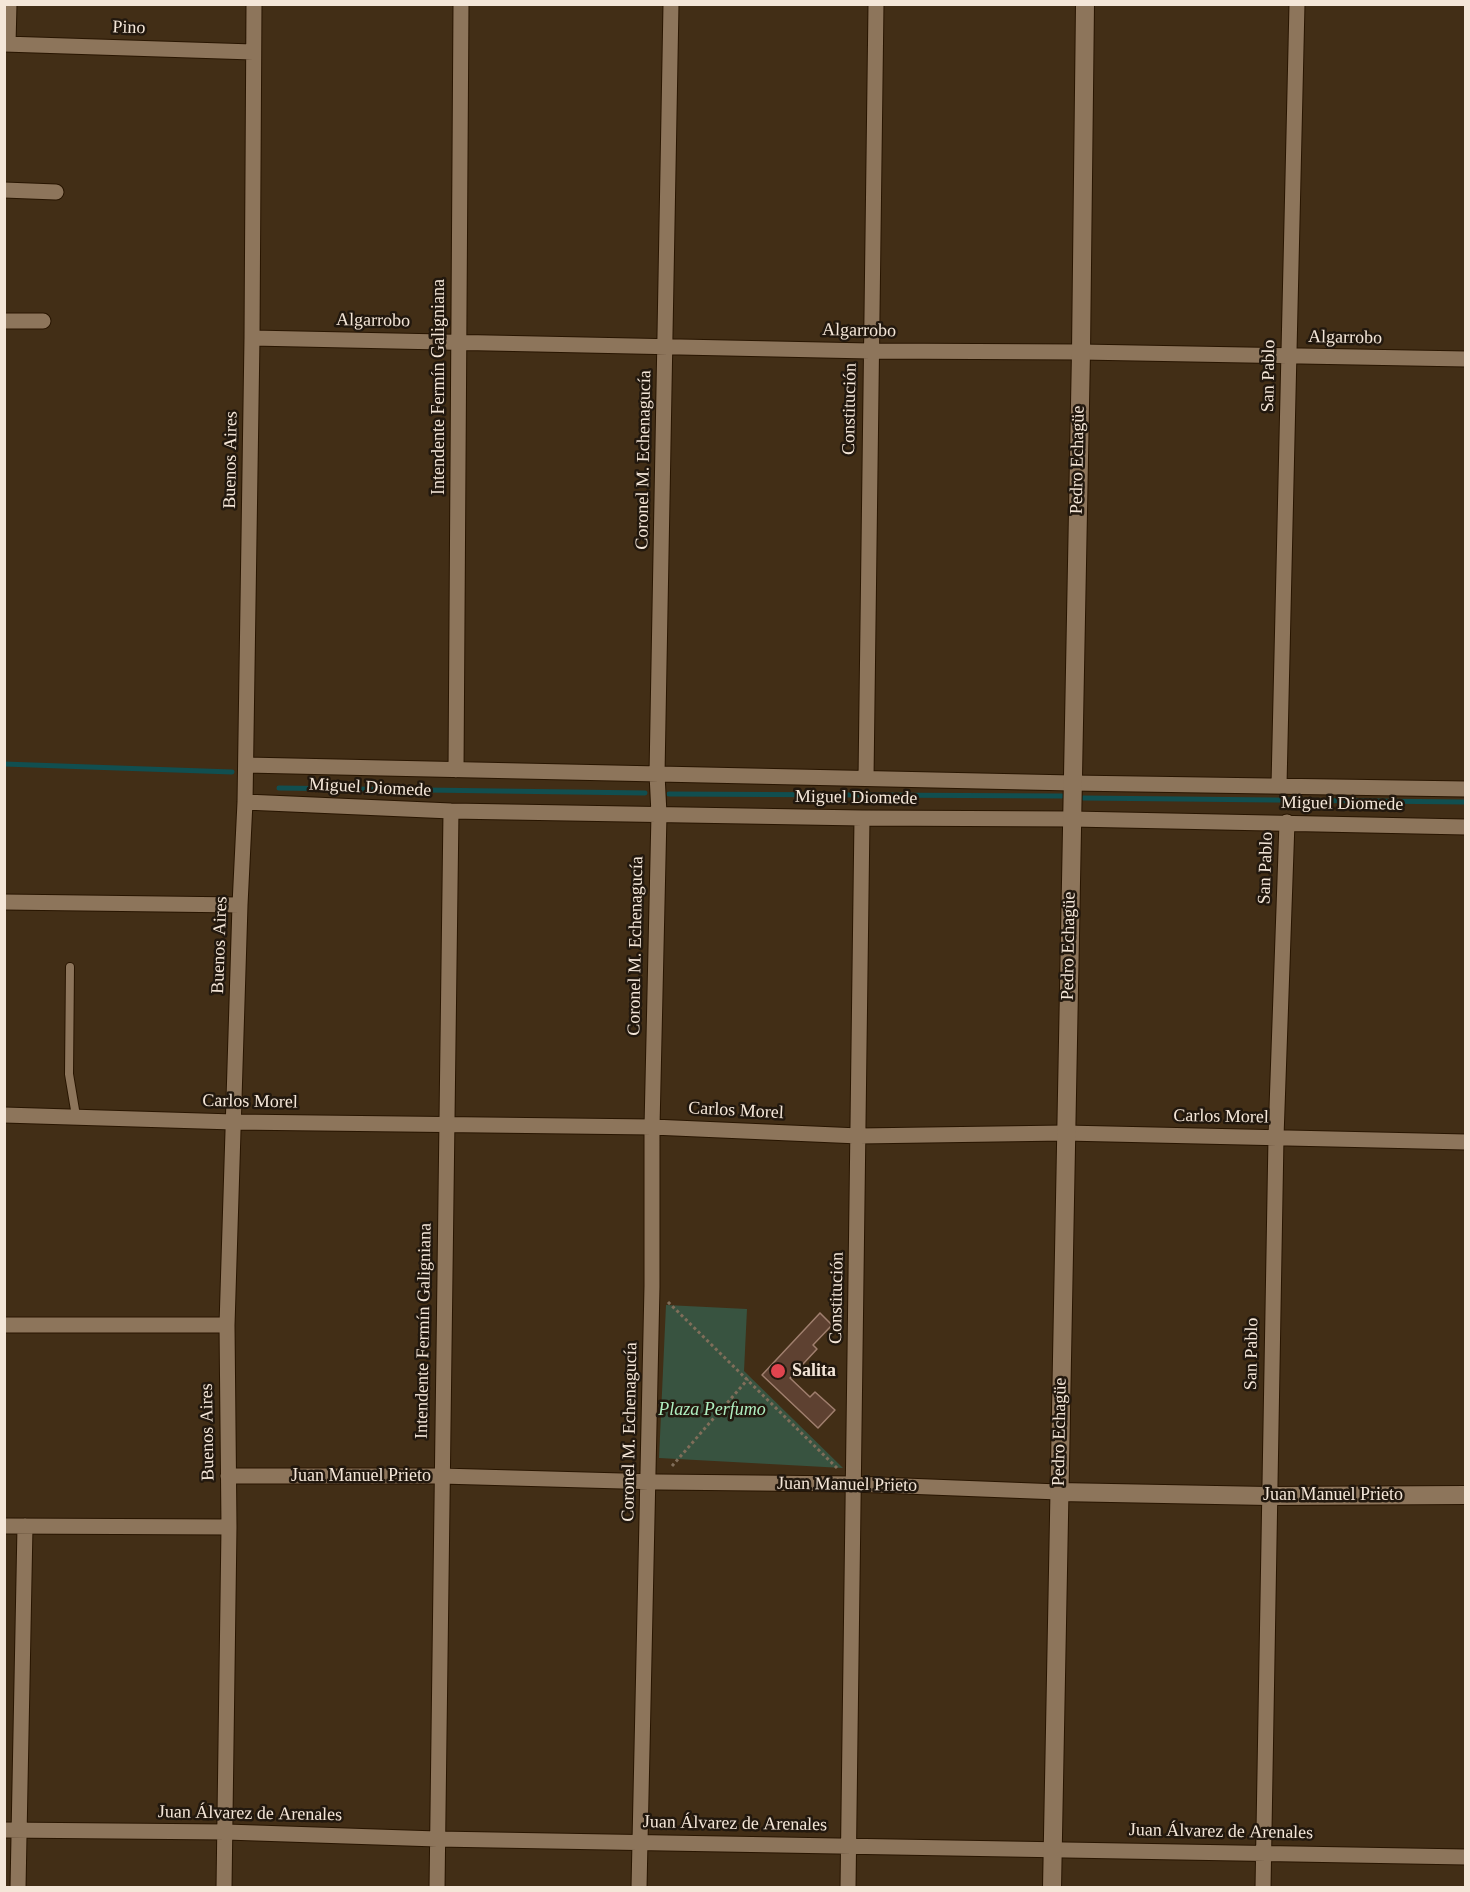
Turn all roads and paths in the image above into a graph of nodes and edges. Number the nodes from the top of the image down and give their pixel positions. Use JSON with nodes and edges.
{"nodes":[{"id":1,"x":9,"y":4,"type":"edge"},
{"id":2,"x":254,"y":4,"type":"edge"},
{"id":3,"x":461,"y":4,"type":"edge"},
{"id":4,"x":671,"y":4,"type":"edge"},
{"id":5,"x":876,"y":4,"type":"edge"},
{"id":6,"x":1085,"y":4,"type":"edge"},
{"id":7,"x":1297,"y":4,"type":"edge"},
{"id":8,"x":6,"y":44,"type":"edge"},
{"id":9,"x":253,"y":52,"type":"junction"},
{"id":10,"x":4,"y":190,"type":"edge"},
{"id":11,"x":56,"y":192,"type":"dead end"},
{"id":12,"x":4,"y":321,"type":"edge"},
{"id":13,"x":43,"y":321,"type":"dead end"},
{"id":14,"x":252,"y":338,"type":"junction"},
{"id":15,"x":458,"y":343,"type":"junction"},
{"id":16,"x":665,"y":345,"type":"junction"},
{"id":17,"x":870,"y":351,"type":"junction"},
{"id":18,"x":1081,"y":352,"type":"junction"},
{"id":19,"x":1289,"y":357,"type":"junction"},
{"id":20,"x":1466,"y":359,"type":"edge"},
{"id":21,"x":246,"y":765,"type":"junction"},
{"id":22,"x":456,"y":770,"type":"junction"},
{"id":23,"x":657,"y":774,"type":"junction"},
{"id":24,"x":866,"y":778,"type":"junction"},
{"id":25,"x":1072,"y":783,"type":"junction"},
{"id":26,"x":1279,"y":785,"type":"junction"},
{"id":27,"x":1466,"y":789,"type":"edge"},
{"id":28,"x":245,"y":802,"type":"junction"},
{"id":29,"x":451,"y":811,"type":"junction"},
{"id":30,"x":658,"y":814,"type":"junction"},
{"id":31,"x":862,"y":818,"type":"junction"},
{"id":32,"x":1072,"y":819,"type":"junction"},
{"id":33,"x":1287,"y":822,"type":"junction"},
{"id":34,"x":1466,"y":827,"type":"edge"},
{"id":35,"x":4,"y":902,"type":"edge"},
{"id":36,"x":240,"y":905,"type":"junction"},
{"id":37,"x":70,"y":967,"type":"dead end"},
{"id":38,"x":4,"y":1115,"type":"edge"},
{"id":39,"x":76,"y":1116,"type":"junction"},
{"id":40,"x":234,"y":1122,"type":"junction"},
{"id":41,"x":448,"y":1125,"type":"junction"},
{"id":42,"x":652,"y":1127,"type":"junction"},
{"id":43,"x":1065,"y":1133,"type":"junction"},
{"id":44,"x":859,"y":1136,"type":"junction"},
{"id":45,"x":1276,"y":1137,"type":"junction"},
{"id":46,"x":1466,"y":1142,"type":"edge"},
{"id":47,"x":652,"y":1286,"type":"junction"},
{"id":48,"x":4,"y":1325,"type":"edge"},
{"id":49,"x":227,"y":1325,"type":"junction"},
{"id":50,"x":748,"y":1379,"type":"junction"},
{"id":51,"x":228,"y":1476,"type":"junction"},
{"id":52,"x":441,"y":1476,"type":"junction"},
{"id":53,"x":653,"y":1481,"type":"junction"},
{"id":54,"x":853,"y":1484,"type":"junction"},
{"id":55,"x":1059,"y":1491,"type":"junction"},
{"id":56,"x":1466,"y":1495,"type":"edge"},
{"id":57,"x":1268,"y":1496,"type":"junction"},
{"id":58,"x":4,"y":1526,"type":"edge"},
{"id":59,"x":25,"y":1526,"type":"junction"},
{"id":60,"x":229,"y":1527,"type":"junction"},
{"id":61,"x":11,"y":1830,"type":"edge"},
{"id":62,"x":226,"y":1832,"type":"junction"},
{"id":63,"x":437,"y":1839,"type":"junction"},
{"id":64,"x":639,"y":1842,"type":"junction"},
{"id":65,"x":849,"y":1846,"type":"junction"},
{"id":66,"x":1052,"y":1849,"type":"junction"},
{"id":67,"x":1263,"y":1852,"type":"junction"},
{"id":68,"x":1466,"y":1857,"type":"edge"},
{"id":69,"x":18,"y":1887,"type":"edge"},
{"id":70,"x":225,"y":1887,"type":"edge"},
{"id":71,"x":436,"y":1887,"type":"edge"},
{"id":72,"x":639,"y":1887,"type":"edge"},
{"id":73,"x":848,"y":1887,"type":"edge"},
{"id":74,"x":1052,"y":1887,"type":"edge"},
{"id":75,"x":1263,"y":1887,"type":"edge"}],
"edges":[{"from":1,"to":8,"type":"street"},
{"from":2,"to":9,"type":"street","name":"Buenos Aires"},
{"from":3,"to":15,"type":"street","name":"Intendente Fermín Galigniana"},
{"from":4,"to":16,"type":"street","name":"Coronel M. Echenagucía"},
{"from":5,"to":17,"type":"street","name":"Constitución"},
{"from":6,"to":18,"type":"street","name":"Pedro Echagüe"},
{"from":7,"to":19,"type":"street","name":"San Pablo"},
{"from":8,"to":9,"type":"street","name":"Pino"},
{"from":9,"to":14,"type":"street","name":"Buenos Aires"},
{"from":10,"to":11,"type":"street"},
{"from":12,"to":13,"type":"street"},
{"from":14,"to":15,"type":"street","name":"Algarrobo"},
{"from":14,"to":21,"type":"street","name":"Buenos Aires"},
{"from":15,"to":16,"type":"street","name":"Algarrobo"},
{"from":15,"to":22,"type":"street","name":"Intendente Fermín Galigniana"},
{"from":16,"to":17,"type":"street","name":"Algarrobo"},
{"from":16,"to":23,"type":"street","name":"Coronel M. Echenagucía"},
{"from":17,"to":18,"type":"street","name":"Algarrobo"},
{"from":17,"to":24,"type":"street","name":"Constitución"},
{"from":18,"to":19,"type":"street","name":"Algarrobo"},
{"from":18,"to":25,"type":"street","name":"Pedro Echagüe"},
{"from":19,"to":20,"type":"street","name":"Algarrobo"},
{"from":19,"to":26,"type":"street","name":"San Pablo"},
{"from":21,"to":22,"type":"street","name":"Miguel Diomede"},
{"from":21,"to":28,"type":"street","name":"Buenos Aires"},
{"from":22,"to":23,"type":"street","name":"Miguel Diomede"},
{"from":23,"to":24,"type":"street","name":"Miguel Diomede"},
{"from":23,"to":30,"type":"street","name":"Coronel M. Echenagucía"},
{"from":24,"to":25,"type":"street","name":"Miguel Diomede"},
{"from":25,"to":26,"type":"street","name":"Miguel Diomede"},
{"from":25,"to":32,"type":"street","name":"Pedro Echagüe"},
{"from":26,"to":27,"type":"street","name":"Miguel Diomede"},
{"from":28,"to":29,"type":"street","name":"Miguel Diomede"},
{"from":28,"to":36,"type":"street","name":"Buenos Aires"},
{"from":29,"to":30,"type":"street","name":"Miguel Diomede"},
{"from":29,"to":41,"type":"street","name":"Intendente Fermín Galigniana"},
{"from":30,"to":31,"type":"street","name":"Miguel Diomede"},
{"from":30,"to":42,"type":"street","name":"Coronel M. Echenagucía"},
{"from":31,"to":32,"type":"street","name":"Miguel Diomede"},
{"from":31,"to":44,"type":"street","name":"Constitución"},
{"from":32,"to":33,"type":"street","name":"Miguel Diomede"},
{"from":32,"to":43,"type":"street","name":"Pedro Echagüe"},
{"from":33,"to":34,"type":"street","name":"Miguel Diomede"},
{"from":33,"to":45,"type":"street","name":"San Pablo"},
{"from":35,"to":36,"type":"street"},
{"from":36,"to":40,"type":"street","name":"Buenos Aires"},
{"from":37,"to":39,"type":"lane"},
{"from":38,"to":39,"type":"street","name":"Carlos Morel"},
{"from":39,"to":40,"type":"street","name":"Carlos Morel"},
{"from":40,"to":41,"type":"street","name":"Carlos Morel"},
{"from":40,"to":49,"type":"street","name":"Buenos Aires"},
{"from":41,"to":42,"type":"street","name":"Carlos Morel"},
{"from":41,"to":52,"type":"street","name":"Intendente Fermín Galigniana"},
{"from":42,"to":44,"type":"street","name":"Carlos Morel"},
{"from":42,"to":47,"type":"street","name":"Coronel M. Echenagucía"},
{"from":43,"to":44,"type":"street","name":"Carlos Morel"},
{"from":43,"to":45,"type":"street","name":"Carlos Morel"},
{"from":43,"to":55,"type":"street","name":"Pedro Echagüe"},
{"from":44,"to":54,"type":"street","name":"Constitución"},
{"from":45,"to":46,"type":"street","name":"Carlos Morel"},
{"from":45,"to":57,"type":"street","name":"San Pablo"},
{"from":47,"to":50,"type":"path"},
{"from":47,"to":53,"type":"street","name":"Coronel M. Echenagucía"},
{"from":48,"to":49,"type":"street"},
{"from":49,"to":51,"type":"street","name":"Buenos Aires"},
{"from":50,"to":53,"type":"path"},
{"from":50,"to":54,"type":"path"},
{"from":51,"to":52,"type":"street","name":"Juan Manuel Prieto"},
{"from":51,"to":60,"type":"street","name":"Buenos Aires"},
{"from":52,"to":53,"type":"street","name":"Juan Manuel Prieto"},
{"from":52,"to":63,"type":"street","name":"Intendente Fermín Galigniana"},
{"from":53,"to":54,"type":"street","name":"Juan Manuel Prieto"},
{"from":53,"to":64,"type":"street","name":"Coronel M. Echenagucía"},
{"from":54,"to":55,"type":"street","name":"Juan Manuel Prieto"},
{"from":54,"to":65,"type":"street","name":"Constitución"},
{"from":55,"to":57,"type":"street","name":"Juan Manuel Prieto"},
{"from":55,"to":66,"type":"street","name":"Pedro Echagüe"},
{"from":56,"to":57,"type":"street","name":"Juan Manuel Prieto"},
{"from":57,"to":67,"type":"street","name":"San Pablo"},
{"from":58,"to":59,"type":"street"},
{"from":59,"to":60,"type":"street"},
{"from":59,"to":61,"type":"street"},
{"from":60,"to":62,"type":"street","name":"Buenos Aires"},
{"from":61,"to":62,"type":"street","name":"Juan Álvarez de Arenales"},
{"from":61,"to":69,"type":"street"},
{"from":62,"to":63,"type":"street","name":"Juan Álvarez de Arenales"},
{"from":62,"to":70,"type":"street","name":"Buenos Aires"},
{"from":63,"to":64,"type":"street","name":"Juan Álvarez de Arenales"},
{"from":63,"to":71,"type":"street","name":"Intendente Fermín Galigniana"},
{"from":64,"to":65,"type":"street","name":"Juan Álvarez de Arenales"},
{"from":64,"to":72,"type":"street","name":"Coronel M. Echenagucía"},
{"from":65,"to":66,"type":"street","name":"Juan Álvarez de Arenales"},
{"from":65,"to":73,"type":"street","name":"Constitución"},
{"from":66,"to":67,"type":"street","name":"Juan Álvarez de Arenales"},
{"from":66,"to":74,"type":"street","name":"Pedro Echagüe"},
{"from":67,"to":68,"type":"street","name":"Juan Álvarez de Arenales"},
{"from":67,"to":75,"type":"street","name":"San Pablo"}]}
